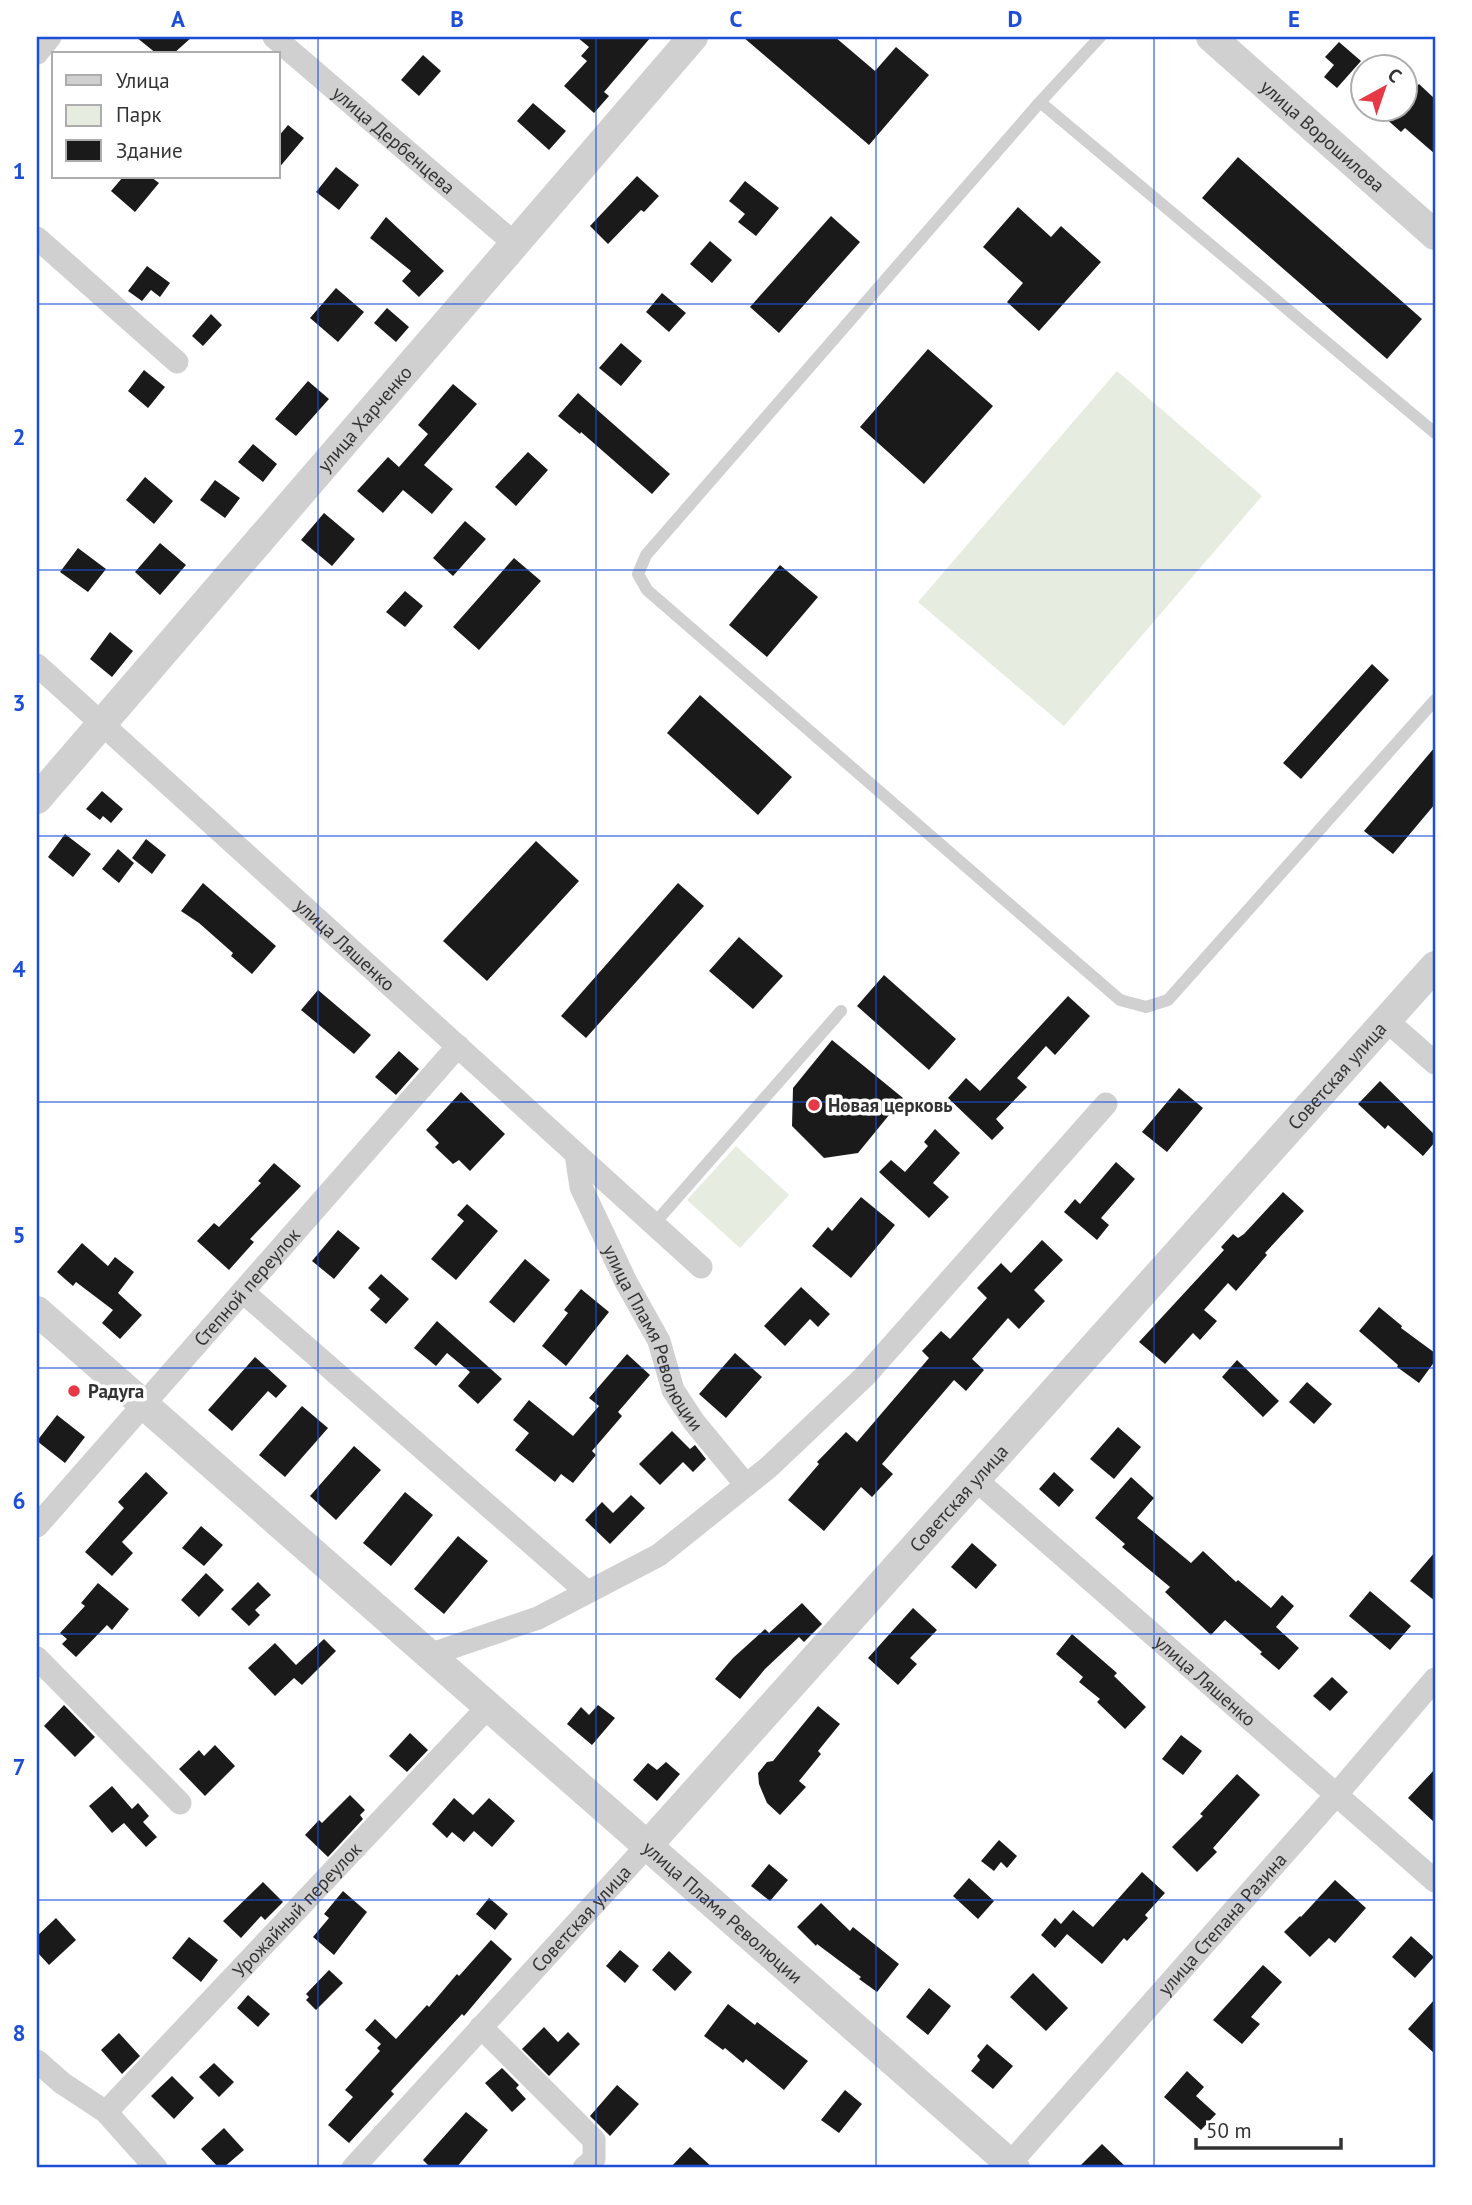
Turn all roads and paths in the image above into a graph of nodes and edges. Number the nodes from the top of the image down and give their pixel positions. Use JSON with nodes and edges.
{"nodes":[{"id":1,"x":50,"y":37,"type":"edge"},
{"id":2,"x":274,"y":37,"type":"edge"},
{"id":3,"x":693,"y":37,"type":"edge"},
{"id":4,"x":1100,"y":37,"type":"edge"},
{"id":5,"x":1211,"y":37,"type":"edge"},
{"id":6,"x":37,"y":53,"type":"edge"},
{"id":7,"x":1040,"y":102,"type":"junction"},
{"id":8,"x":1435,"y":235,"type":"edge"},
{"id":9,"x":37,"y":238,"type":"edge"},
{"id":10,"x":514,"y":243,"type":"junction"},
{"id":11,"x":177,"y":362,"type":"dead end"},
{"id":12,"x":1435,"y":433,"type":"edge"},
{"id":13,"x":37,"y":665,"type":"edge"},
{"id":14,"x":1435,"y":700,"type":"edge"},
{"id":15,"x":101,"y":722,"type":"junction"},
{"id":16,"x":37,"y":799,"type":"edge"},
{"id":17,"x":1435,"y":966,"type":"edge"},
{"id":18,"x":841,"y":1011,"type":"dead end"},
{"id":19,"x":1386,"y":1020,"type":"junction"},
{"id":20,"x":458,"y":1046,"type":"junction"},
{"id":21,"x":1435,"y":1062,"type":"edge"},
{"id":22,"x":1106,"y":1104,"type":"dead end"},
{"id":23,"x":576,"y":1154,"type":"junction"},
{"id":24,"x":654,"y":1224,"type":"junction"},
{"id":25,"x":701,"y":1267,"type":"dead end"},
{"id":26,"x":243,"y":1292,"type":"junction"},
{"id":27,"x":37,"y":1311,"type":"edge"},
{"id":28,"x":144,"y":1405,"type":"junction"},
{"id":29,"x":975,"y":1479,"type":"junction"},
{"id":30,"x":746,"y":1485,"type":"junction"},
{"id":31,"x":37,"y":1526,"type":"edge"},
{"id":32,"x":587,"y":1592,"type":"junction"},
{"id":33,"x":429,"y":1655,"type":"junction"},
{"id":34,"x":37,"y":1658,"type":"edge"},
{"id":35,"x":1435,"y":1679,"type":"edge"},
{"id":36,"x":488,"y":1707,"type":"junction"},
{"id":37,"x":1336,"y":1795,"type":"junction"},
{"id":38,"x":180,"y":1803,"type":"dead end"},
{"id":39,"x":647,"y":1846,"type":"junction"},
{"id":40,"x":1435,"y":1881,"type":"edge"},
{"id":41,"x":481,"y":2027,"type":"junction"},
{"id":42,"x":37,"y":2061,"type":"edge"},
{"id":43,"x":106,"y":2112,"type":"junction"},
{"id":44,"x":1010,"y":2167,"type":"edge"},
{"id":45,"x":156,"y":2168,"type":"edge"},
{"id":46,"x":353,"y":2168,"type":"edge"},
{"id":47,"x":584,"y":2168,"type":"edge"}],
"edges":[{"from":1,"to":6,"type":"street"},
{"from":2,"to":10,"type":"street","name":"улица Дербенцева"},
{"from":3,"to":10,"type":"street","name":"улица Харченко"},
{"from":4,"to":7,"type":"lane"},
{"from":5,"to":8,"type":"street","name":"улица Ворошилова"},
{"from":7,"to":12,"type":"lane"},
{"from":7,"to":14,"type":"lane"},
{"from":9,"to":11,"type":"street"},
{"from":10,"to":15,"type":"street","name":"улица Харченко"},
{"from":13,"to":15,"type":"street","name":"улица Ляшенко"},
{"from":15,"to":16,"type":"street","name":"улица Харченко"},
{"from":15,"to":20,"type":"street","name":"улица Ляшенко"},
{"from":17,"to":19,"type":"street","name":"Советская улица"},
{"from":18,"to":24,"type":"lane"},
{"from":19,"to":21,"type":"street"},
{"from":19,"to":29,"type":"street","name":"Советская улица"},
{"from":20,"to":23,"type":"street","name":"улица Ляшенко"},
{"from":20,"to":26,"type":"street","name":"Степной переулок"},
{"from":22,"to":30,"type":"street"},
{"from":23,"to":24,"type":"street","name":"улица Ляшенко"},
{"from":23,"to":30,"type":"street","name":"улица Пламя Революции"},
{"from":24,"to":25,"type":"street","name":"улица Ляшенко"},
{"from":26,"to":28,"type":"street","name":"Степной переулок"},
{"from":26,"to":32,"type":"street"},
{"from":27,"to":28,"type":"street","name":"улица Пламя Революции"},
{"from":28,"to":31,"type":"street","name":"Степной переулок"},
{"from":28,"to":33,"type":"street","name":"улица Пламя Революции"},
{"from":29,"to":37,"type":"street","name":"улица Ляшенко"},
{"from":29,"to":39,"type":"street","name":"Советская улица"},
{"from":30,"to":32,"type":"street"},
{"from":32,"to":33,"type":"street"},
{"from":33,"to":36,"type":"street","name":"улица Пламя Революции"},
{"from":34,"to":38,"type":"street"},
{"from":35,"to":37,"type":"street","name":"улица Степана Разина"},
{"from":36,"to":39,"type":"street","name":"улица Пламя Революции"},
{"from":36,"to":43,"type":"street","name":"Урожайный переулок"},
{"from":37,"to":40,"type":"street","name":"улица Ляшенко"},
{"from":37,"to":44,"type":"street","name":"улица Степана Разина"},
{"from":39,"to":41,"type":"street","name":"Советская улица"},
{"from":39,"to":44,"type":"street","name":"улица Пламя Революции"},
{"from":41,"to":46,"type":"street","name":"Советская улица"},
{"from":41,"to":47,"type":"street"},
{"from":42,"to":43,"type":"street"},
{"from":43,"to":45,"type":"street"}]}
